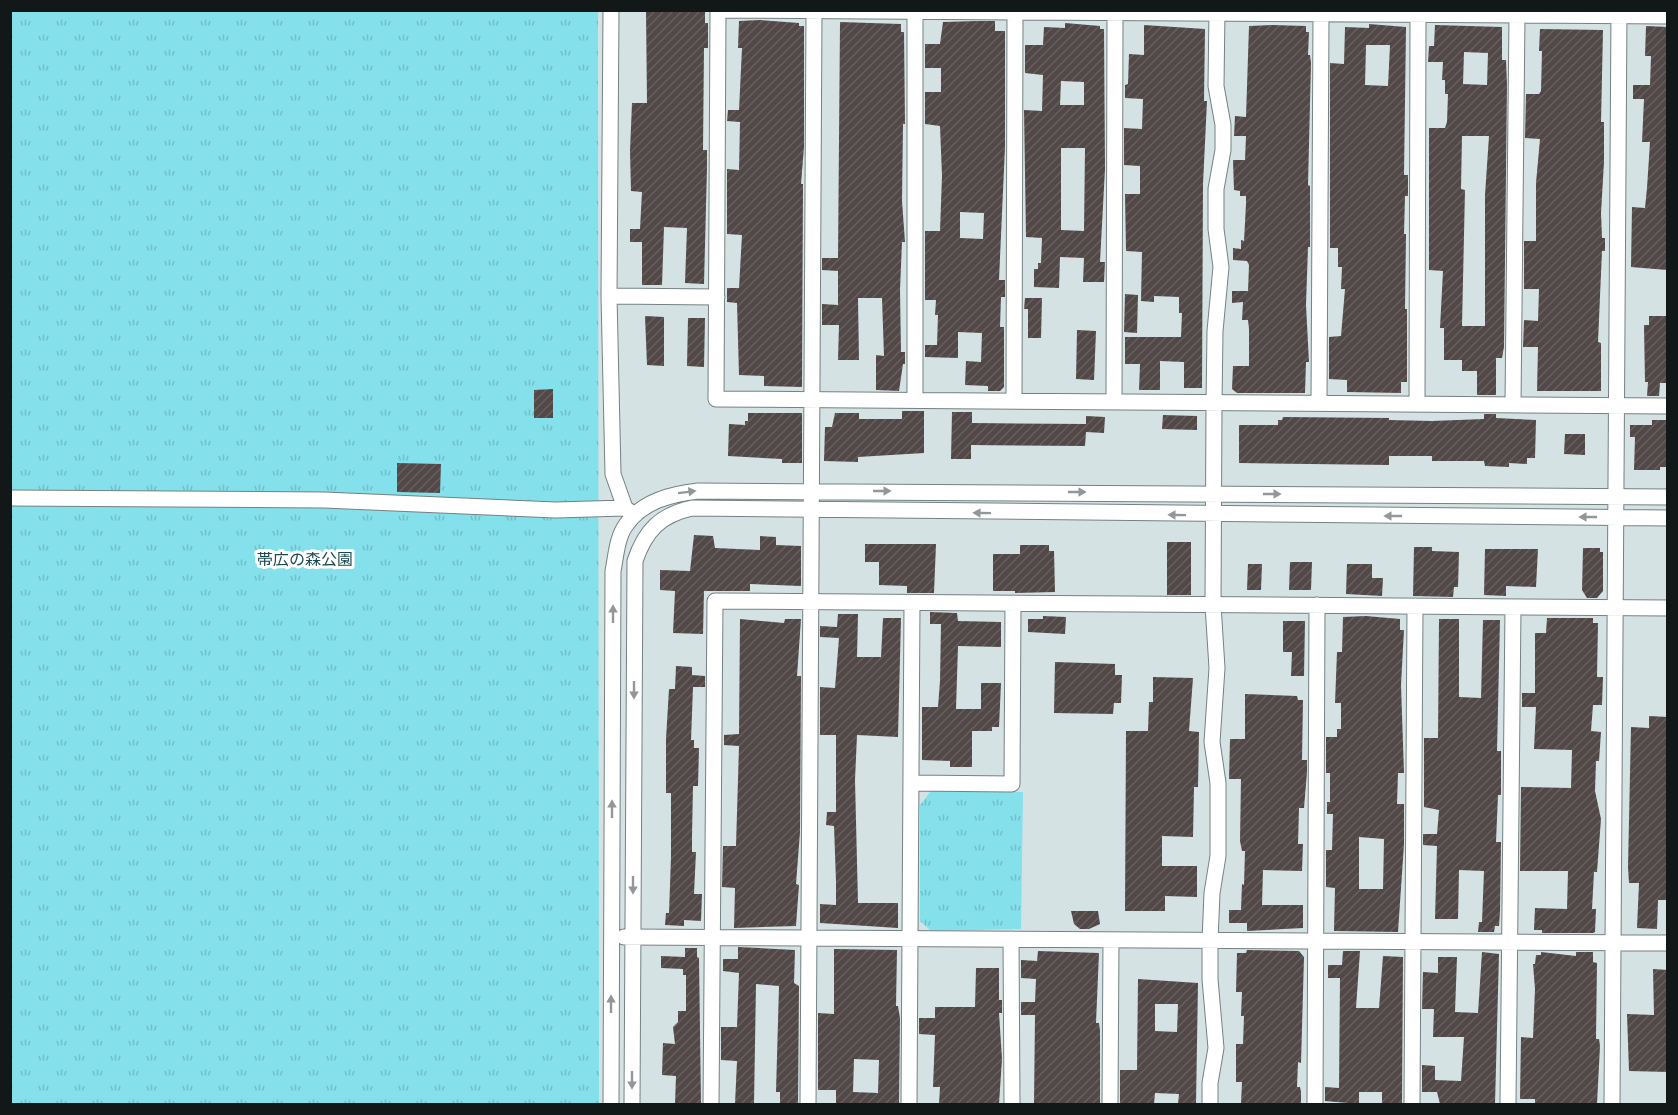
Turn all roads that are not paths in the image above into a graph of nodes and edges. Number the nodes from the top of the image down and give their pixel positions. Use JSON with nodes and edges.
{"nodes":[{"id":1,"x":611,"y":10,"type":"edge"},
{"id":2,"x":915,"y":12,"type":"junction"},
{"id":3,"x":1217,"y":12,"type":"edge"},
{"id":4,"x":814,"y":13,"type":"junction"},
{"id":5,"x":1015,"y":13,"type":"junction"},
{"id":6,"x":1619,"y":13,"type":"edge"},
{"id":7,"x":1115,"y":14,"type":"junction"},
{"id":8,"x":1321,"y":15,"type":"junction"},
{"id":9,"x":1418,"y":15,"type":"junction"},
{"id":10,"x":1517,"y":16,"type":"junction"},
{"id":11,"x":1668,"y":16,"type":"edge"},
{"id":12,"x":609,"y":296,"type":"junction"},
{"id":13,"x":717,"y":297,"type":"junction"},
{"id":14,"x":1014,"y":399,"type":"junction"},
{"id":15,"x":812,"y":400,"type":"junction"},
{"id":16,"x":915,"y":400,"type":"junction"},
{"id":17,"x":1114,"y":402,"type":"junction"},
{"id":18,"x":1214,"y":404,"type":"junction"},
{"id":19,"x":1319,"y":404,"type":"junction"},
{"id":20,"x":1417,"y":404,"type":"junction"},
{"id":21,"x":1513,"y":404,"type":"junction"},
{"id":22,"x":1616,"y":405,"type":"junction"},
{"id":23,"x":1668,"y":406,"type":"edge"},
{"id":24,"x":813,"y":490,"type":"junction"},
{"id":25,"x":1213,"y":493,"type":"junction"},
{"id":26,"x":1615,"y":497,"type":"junction"},
{"id":27,"x":1668,"y":497,"type":"edge"},
{"id":28,"x":10,"y":498,"type":"edge"},
{"id":29,"x":813,"y":511,"type":"junction"},
{"id":30,"x":630,"y":512,"type":"junction"},
{"id":31,"x":1212,"y":515,"type":"junction"},
{"id":32,"x":1616,"y":518,"type":"junction"},
{"id":33,"x":1668,"y":518,"type":"edge"},
{"id":34,"x":649,"y":530,"type":"junction"},
{"id":35,"x":812,"y":602,"type":"junction"},
{"id":36,"x":912,"y":603,"type":"junction"},
{"id":37,"x":1013,"y":603,"type":"junction"},
{"id":38,"x":1213,"y":605,"type":"junction"},
{"id":39,"x":1317,"y":605,"type":"junction"},
{"id":40,"x":1415,"y":606,"type":"junction"},
{"id":41,"x":1513,"y":607,"type":"junction"},
{"id":42,"x":1615,"y":607,"type":"junction"},
{"id":43,"x":1668,"y":608,"type":"edge"},
{"id":44,"x":912,"y":783,"type":"junction"},
{"id":45,"x":612,"y":937,"type":"junction"},
{"id":46,"x":633,"y":937,"type":"junction"},
{"id":47,"x":712,"y":937,"type":"junction"},
{"id":48,"x":810,"y":937,"type":"junction"},
{"id":49,"x":910,"y":938,"type":"junction"},
{"id":50,"x":1011,"y":939,"type":"junction"},
{"id":51,"x":1111,"y":940,"type":"junction"},
{"id":52,"x":1210,"y":941,"type":"junction"},
{"id":53,"x":1316,"y":941,"type":"junction"},
{"id":54,"x":1413,"y":942,"type":"junction"},
{"id":55,"x":1510,"y":943,"type":"junction"},
{"id":56,"x":1613,"y":943,"type":"junction"},
{"id":57,"x":1668,"y":943,"type":"edge"},
{"id":58,"x":611,"y":1044,"type":"junction"},
{"id":59,"x":633,"y":1045,"type":"junction"},
{"id":60,"x":611,"y":1104,"type":"edge"},
{"id":61,"x":632,"y":1104,"type":"edge"},
{"id":62,"x":711,"y":1104,"type":"edge"},
{"id":63,"x":808,"y":1104,"type":"edge"},
{"id":64,"x":909,"y":1104,"type":"edge"},
{"id":65,"x":1012,"y":1104,"type":"edge"},
{"id":66,"x":1110,"y":1104,"type":"edge"},
{"id":67,"x":1210,"y":1104,"type":"edge"},
{"id":68,"x":1314,"y":1104,"type":"edge"},
{"id":69,"x":1412,"y":1104,"type":"edge"},
{"id":70,"x":1508,"y":1104,"type":"edge"},
{"id":71,"x":1612,"y":1104,"type":"edge"}],
"edges":[{"from":1,"to":12,"type":"street"},
{"from":2,"to":4,"type":"street"},
{"from":2,"to":5,"type":"street"},
{"from":2,"to":16,"type":"street"},
{"from":3,"to":7,"type":"street"},
{"from":3,"to":8,"type":"street"},
{"from":3,"to":18,"type":"street"},
{"from":4,"to":13,"type":"street"},
{"from":4,"to":15,"type":"street"},
{"from":5,"to":7,"type":"street"},
{"from":5,"to":14,"type":"street"},
{"from":6,"to":10,"type":"street"},
{"from":6,"to":11,"type":"street"},
{"from":6,"to":22,"type":"street"},
{"from":7,"to":17,"type":"street"},
{"from":8,"to":9,"type":"street"},
{"from":8,"to":19,"type":"street"},
{"from":9,"to":10,"type":"street"},
{"from":9,"to":20,"type":"street"},
{"from":10,"to":21,"type":"street"},
{"from":12,"to":13,"type":"street"},
{"from":12,"to":30,"type":"street"},
{"from":13,"to":15,"type":"street"},
{"from":14,"to":16,"type":"street"},
{"from":14,"to":17,"type":"street"},
{"from":15,"to":16,"type":"street"},
{"from":15,"to":24,"type":"street"},
{"from":17,"to":18,"type":"street"},
{"from":18,"to":19,"type":"street"},
{"from":18,"to":25,"type":"street"},
{"from":19,"to":20,"type":"street"},
{"from":20,"to":21,"type":"street"},
{"from":21,"to":22,"type":"street"},
{"from":22,"to":23,"type":"street"},
{"from":22,"to":26,"type":"street"},
{"from":24,"to":25,"type":"street","one_way":true},
{"from":24,"to":29,"type":"street"},
{"from":30,"to":24,"type":"street","one_way":true},
{"from":25,"to":26,"type":"street","one_way":true},
{"from":25,"to":31,"type":"street"},
{"from":26,"to":27,"type":"street"},
{"from":26,"to":32,"type":"street"},
{"from":28,"to":30,"type":"street"},
{"from":31,"to":29,"type":"street","one_way":true},
{"from":29,"to":34,"type":"street"},
{"from":29,"to":35,"type":"street"},
{"from":30,"to":34,"type":"street"},
{"from":45,"to":30,"type":"street","one_way":true},
{"from":32,"to":31,"type":"street","one_way":true},
{"from":31,"to":38,"type":"street"},
{"from":32,"to":33,"type":"street"},
{"from":32,"to":42,"type":"street"},
{"from":34,"to":46,"type":"street","one_way":true},
{"from":35,"to":36,"type":"street"},
{"from":35,"to":47,"type":"street"},
{"from":35,"to":48,"type":"street"},
{"from":36,"to":37,"type":"street"},
{"from":36,"to":44,"type":"street"},
{"from":37,"to":38,"type":"street"},
{"from":37,"to":44,"type":"street"},
{"from":38,"to":39,"type":"street"},
{"from":38,"to":52,"type":"street"},
{"from":39,"to":40,"type":"street"},
{"from":39,"to":53,"type":"street"},
{"from":40,"to":41,"type":"street"},
{"from":40,"to":54,"type":"street"},
{"from":41,"to":42,"type":"street"},
{"from":41,"to":55,"type":"street"},
{"from":42,"to":43,"type":"street"},
{"from":42,"to":56,"type":"street"},
{"from":44,"to":49,"type":"street"},
{"from":45,"to":46,"type":"street"},
{"from":58,"to":45,"type":"street","one_way":true},
{"from":46,"to":47,"type":"street"},
{"from":46,"to":59,"type":"street"},
{"from":47,"to":48,"type":"street"},
{"from":47,"to":62,"type":"street"},
{"from":48,"to":49,"type":"street"},
{"from":48,"to":63,"type":"street"},
{"from":49,"to":50,"type":"street"},
{"from":49,"to":64,"type":"street"},
{"from":50,"to":51,"type":"street"},
{"from":50,"to":65,"type":"street"},
{"from":51,"to":52,"type":"street"},
{"from":51,"to":66,"type":"street"},
{"from":52,"to":53,"type":"street"},
{"from":52,"to":67,"type":"street"},
{"from":53,"to":54,"type":"street"},
{"from":53,"to":68,"type":"street"},
{"from":54,"to":55,"type":"street"},
{"from":54,"to":69,"type":"street"},
{"from":55,"to":56,"type":"street"},
{"from":55,"to":70,"type":"street"},
{"from":56,"to":57,"type":"street"},
{"from":56,"to":71,"type":"street"},
{"from":58,"to":59,"type":"street"},
{"from":58,"to":60,"type":"street"},
{"from":59,"to":61,"type":"street","one_way":true}]}
